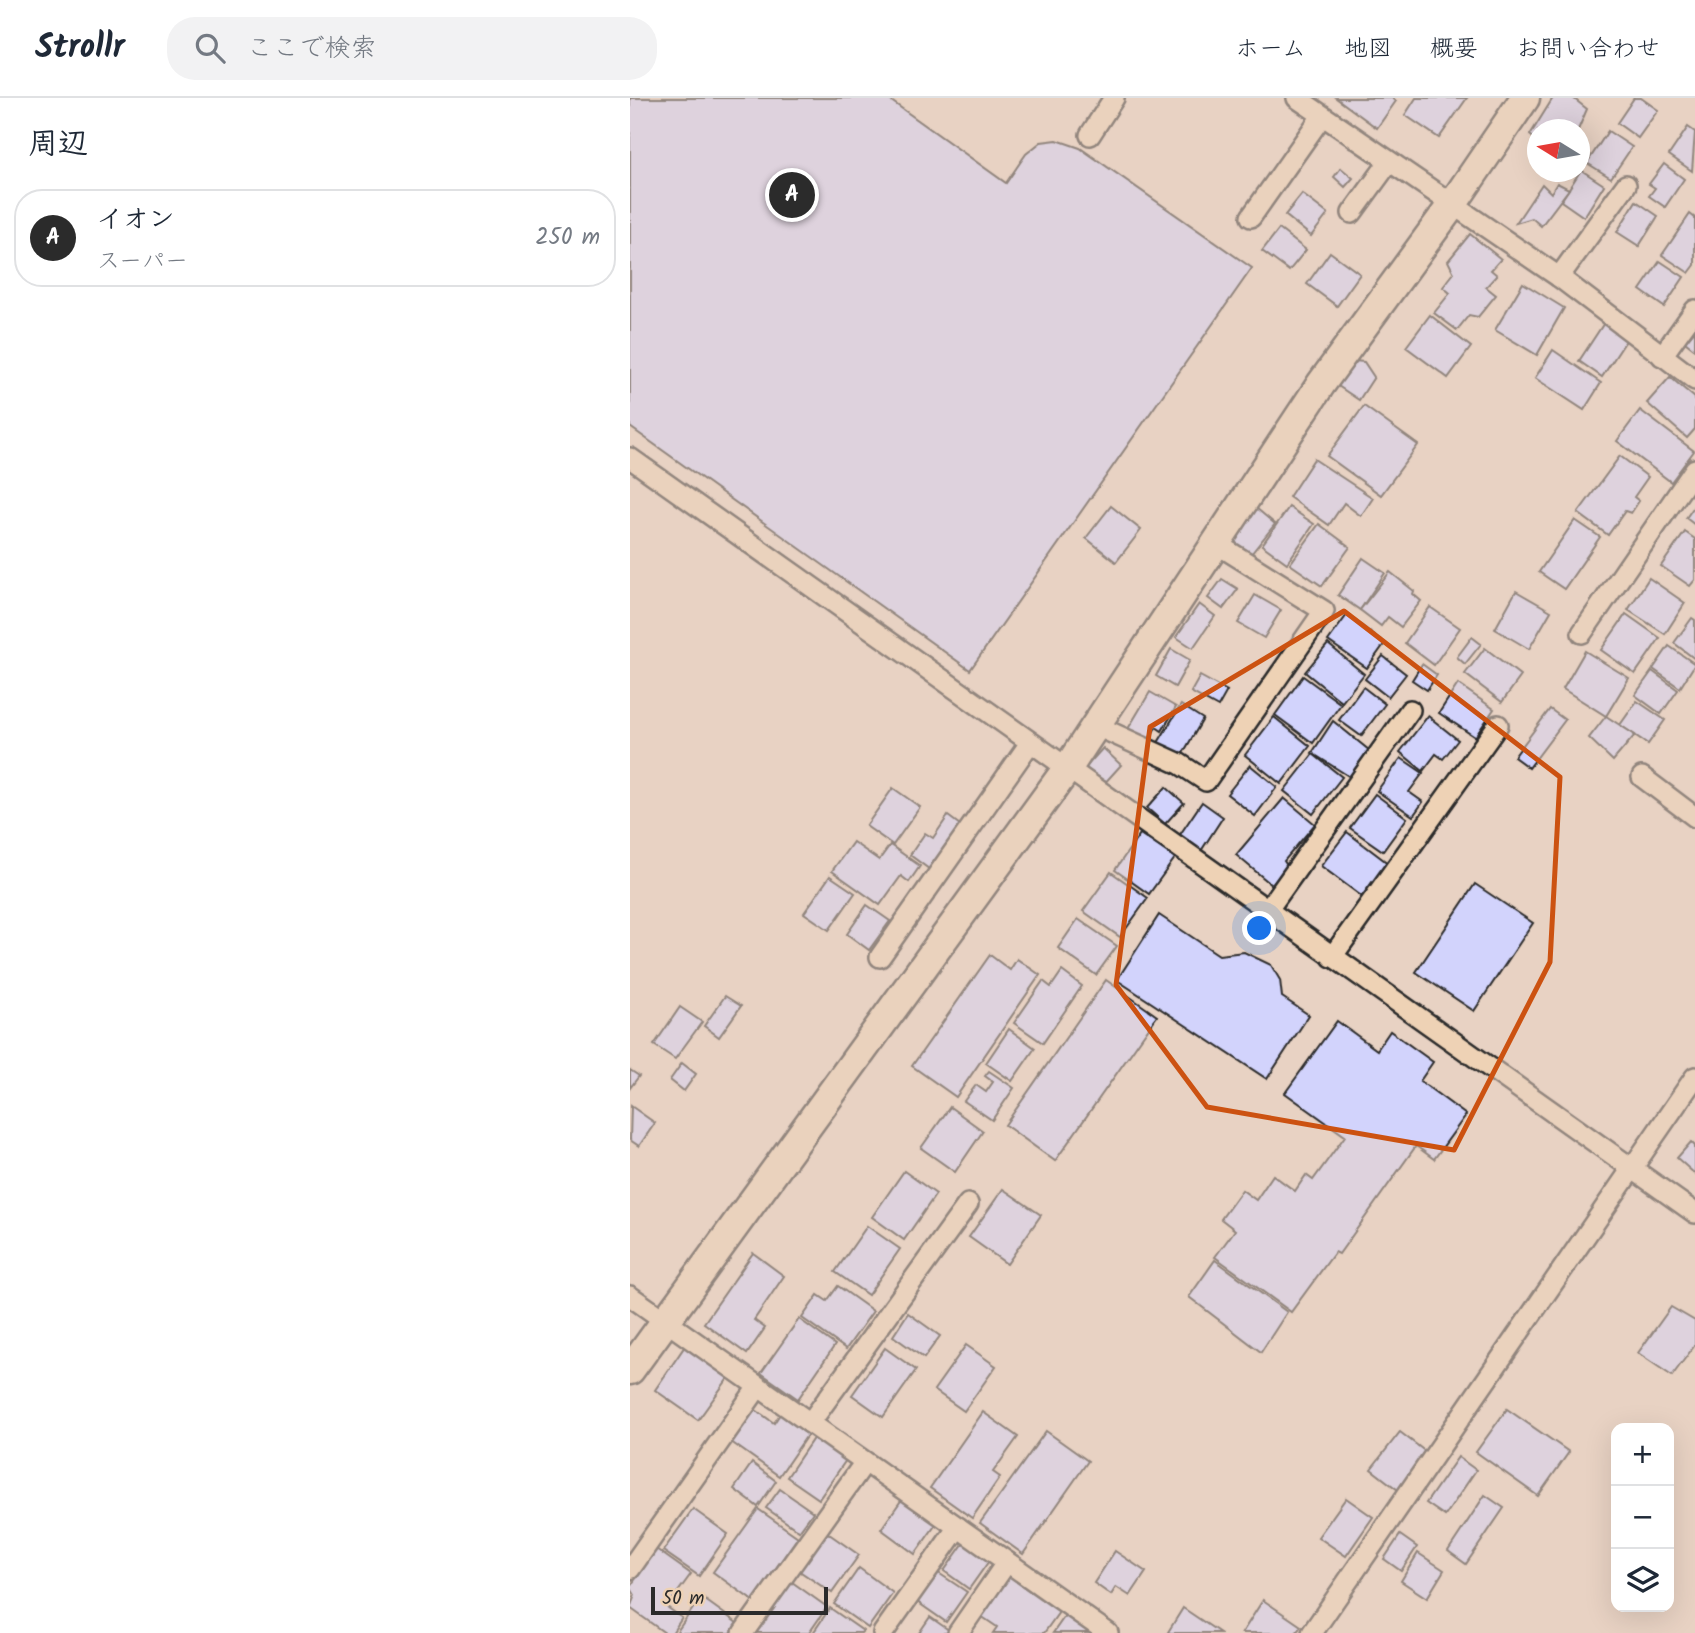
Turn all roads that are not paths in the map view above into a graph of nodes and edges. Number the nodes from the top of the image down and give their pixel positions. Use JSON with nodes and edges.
{"nodes":[{"id":1,"x":1114,"y":98,"type":"edge"},
{"id":2,"x":1297,"y":98,"type":"edge"},
{"id":3,"x":1525,"y":98,"type":"edge"},
{"id":4,"x":1322,"y":116,"type":"junction"},
{"id":5,"x":1090,"y":135,"type":"dead end"},
{"id":6,"x":1390,"y":162,"type":"junction"},
{"id":7,"x":1626,"y":185,"type":"dead end"},
{"id":8,"x":1452,"y":205,"type":"junction"},
{"id":9,"x":1352,"y":213,"type":"dead end"},
{"id":10,"x":1251,"y":217,"type":"dead end"},
{"id":11,"x":1559,"y":277,"type":"junction"},
{"id":12,"x":1695,"y":310,"type":"edge"},
{"id":13,"x":1662,"y":356,"type":"junction"},
{"id":14,"x":1695,"y":380,"type":"edge"},
{"id":15,"x":630,"y":458,"type":"edge"},
{"id":16,"x":1695,"y":469,"type":"edge"},
{"id":17,"x":1217,"y":544,"type":"junction"},
{"id":18,"x":1583,"y":634,"type":"dead end"},
{"id":19,"x":1410,"y":710,"type":"dead end"},
{"id":20,"x":1498,"y":725,"type":"dead end"},
{"id":21,"x":1097,"y":726,"type":"junction"},
{"id":22,"x":1030,"y":743,"type":"junction"},
{"id":23,"x":1067,"y":769,"type":"junction"},
{"id":24,"x":1642,"y":777,"type":"dead end"},
{"id":25,"x":1695,"y":817,"type":"edge"},
{"id":26,"x":1267,"y":911,"type":"junction"},
{"id":27,"x":880,"y":957,"type":"dead end"},
{"id":28,"x":1332,"y":957,"type":"junction"},
{"id":29,"x":1695,"y":1077,"type":"edge"},
{"id":30,"x":1631,"y":1169,"type":"junction"},
{"id":31,"x":968,"y":1203,"type":"dead end"},
{"id":32,"x":1695,"y":1213,"type":"edge"},
{"id":33,"x":630,"y":1296,"type":"edge"},
{"id":34,"x":665,"y":1321,"type":"junction"},
{"id":35,"x":630,"y":1370,"type":"edge"},
{"id":36,"x":758,"y":1387,"type":"junction"},
{"id":37,"x":810,"y":1423,"type":"junction"},
{"id":38,"x":865,"y":1462,"type":"junction"},
{"id":39,"x":958,"y":1527,"type":"junction"},
{"id":40,"x":1007,"y":1562,"type":"junction"},
{"id":41,"x":630,"y":1569,"type":"edge"},
{"id":42,"x":743,"y":1633,"type":"edge"},
{"id":43,"x":883,"y":1633,"type":"edge"},
{"id":44,"x":958,"y":1633,"type":"edge"},
{"id":45,"x":1108,"y":1633,"type":"edge"},
{"id":46,"x":1312,"y":1633,"type":"edge"}],
"edges":[{"from":1,"to":5,"type":"street"},
{"from":2,"to":4,"type":"street"},
{"from":3,"to":8,"type":"street"},
{"from":4,"to":6,"type":"street"},
{"from":4,"to":10,"type":"street"},
{"from":6,"to":8,"type":"street"},
{"from":6,"to":9,"type":"street"},
{"from":7,"to":11,"type":"street"},
{"from":8,"to":11,"type":"street"},
{"from":8,"to":17,"type":"street"},
{"from":11,"to":13,"type":"street"},
{"from":12,"to":13,"type":"street"},
{"from":13,"to":14,"type":"street"},
{"from":15,"to":22,"type":"street"},
{"from":16,"to":18,"type":"street"},
{"from":17,"to":21,"type":"street"},
{"from":17,"to":21,"type":"street"},
{"from":19,"to":26,"type":"street"},
{"from":20,"to":28,"type":"street"},
{"from":21,"to":23,"type":"street"},
{"from":22,"to":23,"type":"street"},
{"from":22,"to":27,"type":"street"},
{"from":23,"to":26,"type":"street"},
{"from":23,"to":34,"type":"street"},
{"from":24,"to":25,"type":"street"},
{"from":26,"to":28,"type":"street"},
{"from":28,"to":30,"type":"street"},
{"from":29,"to":30,"type":"street"},
{"from":30,"to":32,"type":"street"},
{"from":30,"to":46,"type":"street"},
{"from":31,"to":37,"type":"street"},
{"from":33,"to":34,"type":"street"},
{"from":34,"to":35,"type":"street"},
{"from":34,"to":36,"type":"street"},
{"from":36,"to":37,"type":"street"},
{"from":36,"to":41,"type":"street"},
{"from":37,"to":38,"type":"street"},
{"from":38,"to":39,"type":"street"},
{"from":38,"to":42,"type":"street"},
{"from":39,"to":40,"type":"street"},
{"from":39,"to":43,"type":"street"},
{"from":40,"to":44,"type":"street"},
{"from":40,"to":45,"type":"street"}]}
